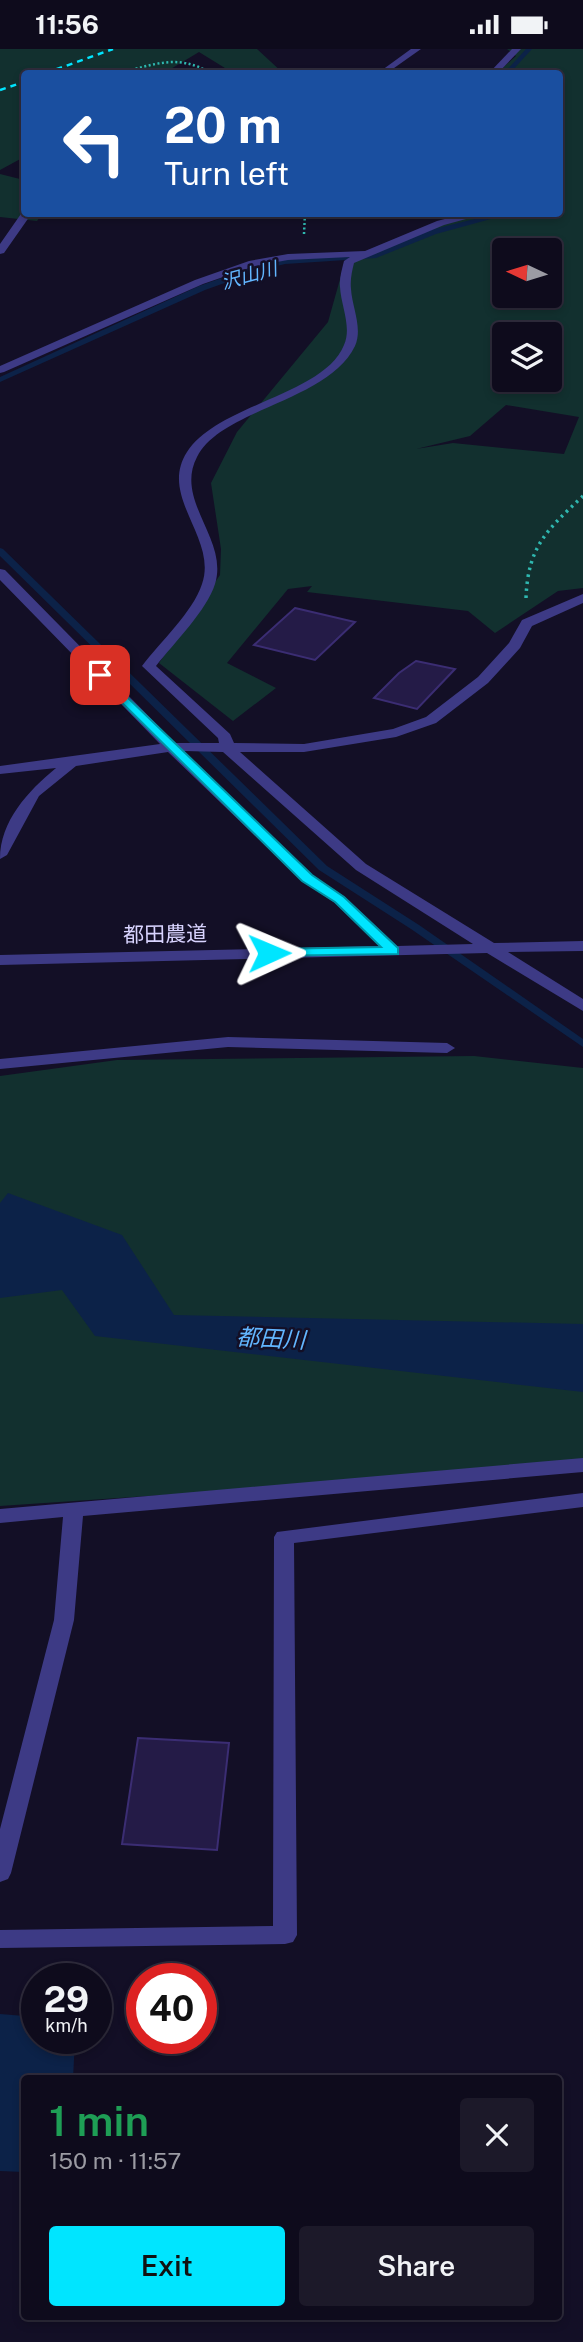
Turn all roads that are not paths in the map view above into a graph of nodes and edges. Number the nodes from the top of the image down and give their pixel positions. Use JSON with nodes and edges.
{"nodes":[{"id":1,"x":417,"y":49,"type":"edge"},
{"id":2,"x":517,"y":49,"type":"edge"},
{"id":3,"x":386,"y":70,"type":"edge"},
{"id":4,"x":496,"y":70,"type":"edge"},
{"id":5,"x":24,"y":217,"type":"edge"},
{"id":6,"x":466,"y":217,"type":"edge"},
{"id":7,"x":0,"y":251,"type":"edge"},
{"id":8,"x":358,"y":256,"type":"junction"},
{"id":9,"x":0,"y":370,"type":"edge"},
{"id":10,"x":0,"y":573,"type":"edge"},
{"id":11,"x":583,"y":598,"type":"edge"},
{"id":12,"x":178,"y":748,"type":"junction"},
{"id":13,"x":228,"y":749,"type":"junction"},
{"id":14,"x":72,"y":762,"type":"junction"},
{"id":15,"x":0,"y":770,"type":"edge"},
{"id":16,"x":0,"y":855,"type":"edge"},
{"id":17,"x":583,"y":946,"type":"edge"},
{"id":18,"x":484,"y":948,"type":"junction"},
{"id":19,"x":393,"y":951,"type":"junction"},
{"id":20,"x":0,"y":960,"type":"edge"},
{"id":21,"x":583,"y":1006,"type":"edge"},
{"id":22,"x":446,"y":1048,"type":"dead end"},
{"id":23,"x":0,"y":1064,"type":"edge"},
{"id":24,"x":583,"y":1465,"type":"edge"},
{"id":25,"x":583,"y":1500,"type":"edge"},
{"id":26,"x":74,"y":1510,"type":"junction"},
{"id":27,"x":0,"y":1516,"type":"edge"},
{"id":28,"x":0,"y":1873,"type":"edge"},
{"id":29,"x":0,"y":1939,"type":"edge"}],
"edges":[{"from":1,"to":3,"type":"street"},
{"from":2,"to":4,"type":"street"},
{"from":5,"to":7,"type":"street"},
{"from":6,"to":8,"type":"street"},
{"from":8,"to":9,"type":"street"},
{"from":8,"to":13,"type":"street"},
{"from":10,"to":12,"type":"street"},
{"from":11,"to":13,"type":"street"},
{"from":12,"to":13,"type":"street"},
{"from":12,"to":14,"type":"street"},
{"from":12,"to":19,"type":"street"},
{"from":13,"to":18,"type":"street"},
{"from":14,"to":15,"type":"street"},
{"from":14,"to":16,"type":"street"},
{"from":17,"to":18,"type":"street","name":"都田農道"},
{"from":18,"to":19,"type":"street","name":"都田農道"},
{"from":18,"to":21,"type":"street"},
{"from":19,"to":20,"type":"street","name":"都田農道"},
{"from":22,"to":23,"type":"street"},
{"from":24,"to":26,"type":"street"},
{"from":25,"to":29,"type":"street"},
{"from":26,"to":27,"type":"street"},
{"from":26,"to":28,"type":"street"}]}
